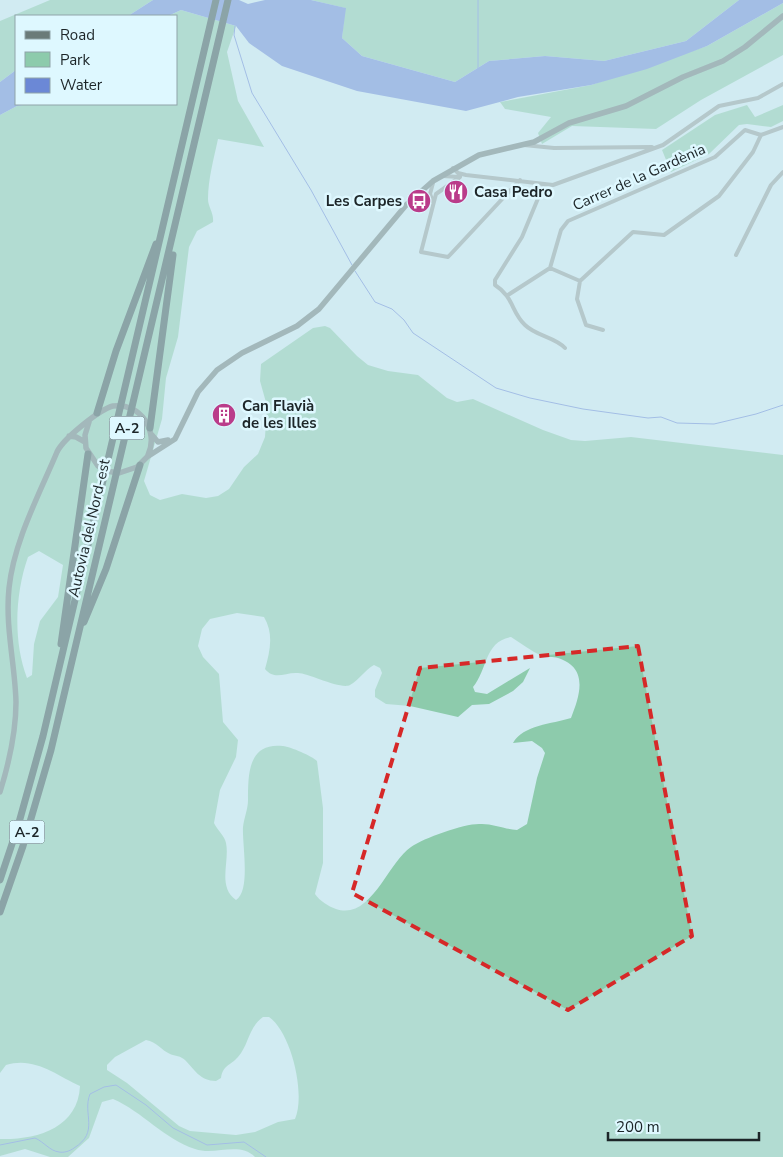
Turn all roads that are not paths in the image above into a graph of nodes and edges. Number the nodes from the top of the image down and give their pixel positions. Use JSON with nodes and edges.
{"nodes":[{"id":1,"x":216,"y":0,"type":"edge"},
{"id":2,"x":228,"y":0,"type":"edge"},
{"id":3,"x":783,"y":16,"type":"edge"},
{"id":4,"x":783,"y":84,"type":"edge"},
{"id":5,"x":783,"y":127,"type":"edge"},
{"id":6,"x":761,"y":134,"type":"junction"},
{"id":7,"x":524,"y":145,"type":"junction"},
{"id":8,"x":656,"y":147,"type":"junction"},
{"id":9,"x":453,"y":168,"type":"junction"},
{"id":10,"x":783,"y":172,"type":"edge"},
{"id":11,"x":466,"y":175,"type":"junction"},
{"id":12,"x":441,"y":176,"type":"junction"},
{"id":13,"x":460,"y":177,"type":"junction"},
{"id":14,"x":520,"y":180,"type":"junction"},
{"id":15,"x":433,"y":181,"type":"junction"},
{"id":16,"x":544,"y":184,"type":"junction"},
{"id":17,"x":416,"y":195,"type":"junction"},
{"id":18,"x":433,"y":202,"type":"junction"},
{"id":19,"x":177,"y":221,"type":"junction"},
{"id":20,"x":164,"y":223,"type":"junction"},
{"id":21,"x":736,"y":255,"type":"dead end"},
{"id":22,"x":550,"y":268,"type":"junction"},
{"id":23,"x":580,"y":281,"type":"junction"},
{"id":24,"x":508,"y":295,"type":"junction"},
{"id":25,"x":603,"y":330,"type":"dead end"},
{"id":26,"x":566,"y":348,"type":"dead end"},
{"id":27,"x":97,"y":413,"type":"junction"},
{"id":28,"x":89,"y":422,"type":"junction"},
{"id":29,"x":151,"y":432,"type":"junction"},
{"id":30,"x":178,"y":433,"type":"junction"},
{"id":31,"x":68,"y":436,"type":"junction"},
{"id":32,"x":85,"y":442,"type":"junction"},
{"id":33,"x":88,"y":454,"type":"junction"},
{"id":34,"x":147,"y":457,"type":"junction"},
{"id":35,"x":140,"y":465,"type":"junction"},
{"id":36,"x":78,"y":636,"type":"junction"},
{"id":37,"x":58,"y":670,"type":"junction"},
{"id":38,"x":0,"y":792,"type":"edge"},
{"id":39,"x":0,"y":880,"type":"edge"},
{"id":40,"x":0,"y":912,"type":"edge"}],
"edges":[{"from":1,"to":20,"type":"highway","name":"Autovia del Nord-est","number":"A-2"},
{"from":2,"to":19,"type":"highway","name":"Autovia del Nord-est","number":"A-2"},
{"from":3,"to":7,"type":"street"},
{"from":4,"to":8,"type":"street"},
{"from":5,"to":6,"type":"street"},
{"from":6,"to":22,"type":"street","name":"Carrer de la Gardènia"},
{"from":6,"to":23,"type":"street"},
{"from":7,"to":8,"type":"street"},
{"from":7,"to":9,"type":"street"},
{"from":8,"to":16,"type":"street"},
{"from":9,"to":11,"type":"street"},
{"from":9,"to":12,"type":"street"},
{"from":10,"to":21,"type":"street"},
{"from":11,"to":13,"type":"street"},
{"from":11,"to":14,"type":"street"},
{"from":12,"to":13,"type":"street"},
{"from":12,"to":15,"type":"street"},
{"from":13,"to":18,"type":"street"},
{"from":14,"to":16,"type":"street"},
{"from":14,"to":18,"type":"street"},
{"from":15,"to":17,"type":"street"},
{"from":15,"to":18,"type":"street"},
{"from":16,"to":24,"type":"street"},
{"from":17,"to":18,"type":"street"},
{"from":17,"to":30,"type":"street"},
{"from":19,"to":29,"type":"highway"},
{"from":19,"to":36,"type":"highway","name":"Autovia del Nord-est","number":"A-2"},
{"from":20,"to":27,"type":"highway"},
{"from":20,"to":37,"type":"highway","name":"Autovia del Nord-est","number":"A-2"},
{"from":22,"to":23,"type":"street"},
{"from":22,"to":24,"type":"street"},
{"from":23,"to":25,"type":"street"},
{"from":24,"to":26,"type":"street"},
{"from":27,"to":28,"type":"street"},
{"from":27,"to":29,"type":"street"},
{"from":28,"to":31,"type":"street"},
{"from":28,"to":32,"type":"street"},
{"from":29,"to":30,"type":"street"},
{"from":29,"to":34,"type":"street"},
{"from":30,"to":34,"type":"street"},
{"from":31,"to":32,"type":"street"},
{"from":31,"to":38,"type":"street"},
{"from":32,"to":33,"type":"street"},
{"from":33,"to":35,"type":"street"},
{"from":33,"to":37,"type":"highway"},
{"from":34,"to":35,"type":"street"},
{"from":35,"to":36,"type":"highway"},
{"from":36,"to":40,"type":"highway","name":"Autovia del Nord-est","number":"A-2"},
{"from":37,"to":39,"type":"highway","name":"Autovia del Nord-est","number":"A-2"}]}
